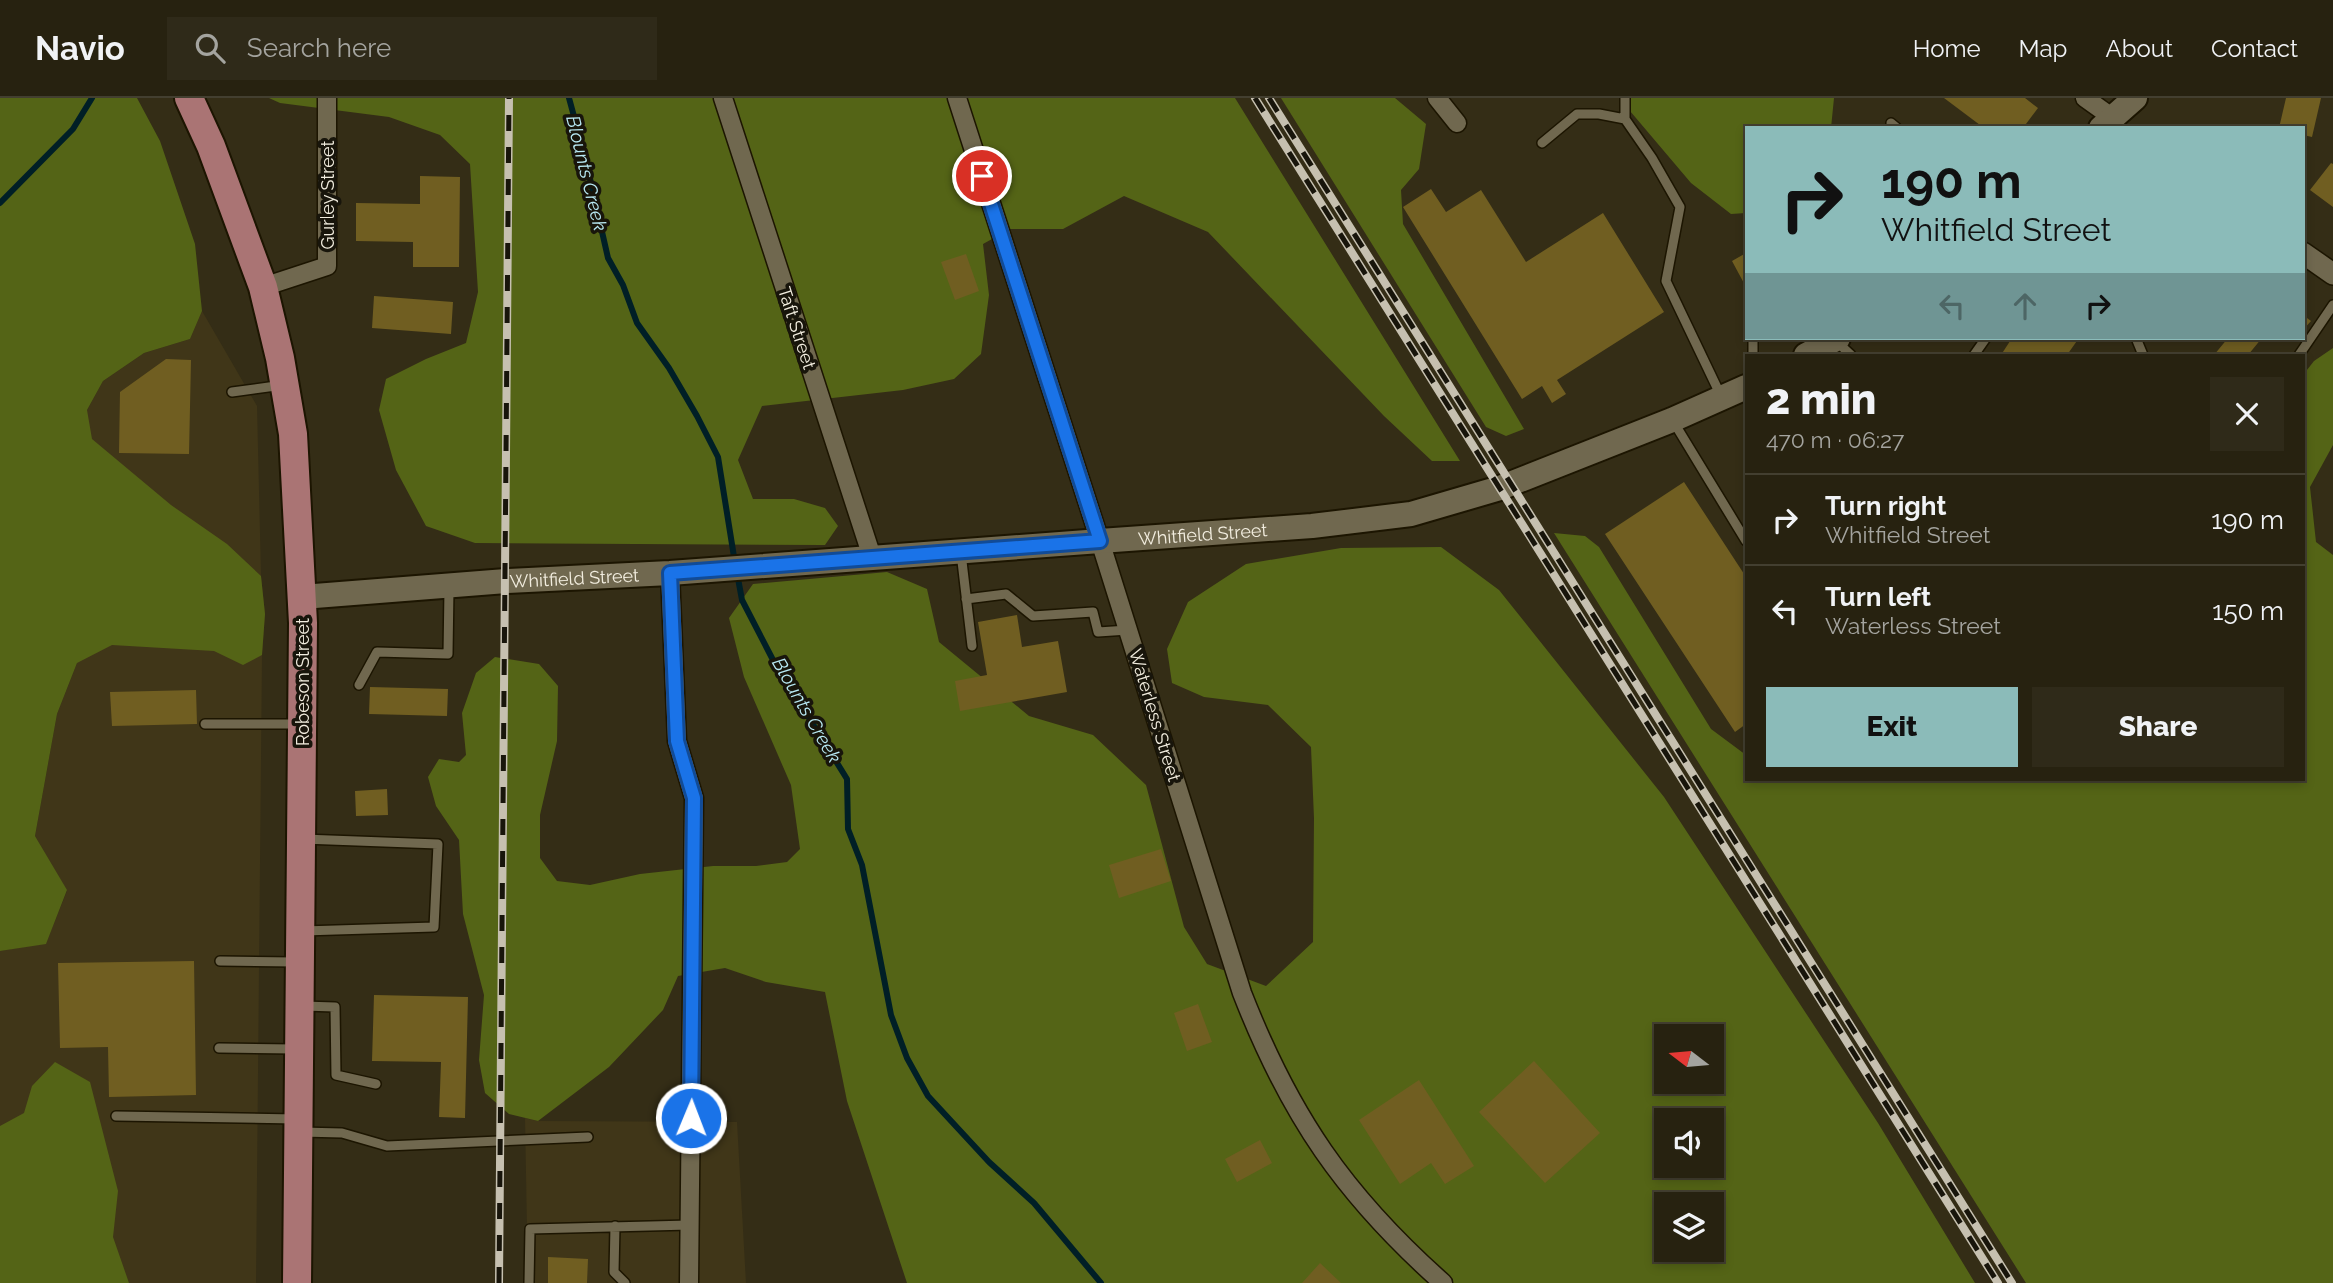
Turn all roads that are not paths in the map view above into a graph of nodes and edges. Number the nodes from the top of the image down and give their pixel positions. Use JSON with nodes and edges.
{"nodes":[{"id":1,"x":189,"y":98,"type":"edge"},
{"id":2,"x":327,"y":98,"type":"edge"},
{"id":3,"x":723,"y":98,"type":"edge"},
{"id":4,"x":957,"y":98,"type":"edge"},
{"id":5,"x":1437,"y":98,"type":"edge"},
{"id":6,"x":1625,"y":98,"type":"edge"},
{"id":7,"x":2085,"y":98,"type":"edge"},
{"id":8,"x":2135,"y":98,"type":"edge"},
{"id":9,"x":1625,"y":119,"type":"junction"},
{"id":10,"x":1457,"y":124,"type":"dead end"},
{"id":11,"x":2114,"y":124,"type":"edge"},
{"id":12,"x":1542,"y":143,"type":"dead end"},
{"id":13,"x":2305,"y":254,"type":"edge"},
{"id":14,"x":2333,"y":274,"type":"edge"},
{"id":15,"x":264,"y":287,"type":"junction"},
{"id":16,"x":2333,"y":306,"type":"edge"},
{"id":17,"x":1841,"y":344,"type":"edge"},
{"id":18,"x":1809,"y":354,"type":"edge"},
{"id":19,"x":2300,"y":354,"type":"edge"},
{"id":20,"x":285,"y":385,"type":"junction"},
{"id":21,"x":1745,"y":387,"type":"edge"},
{"id":22,"x":232,"y":392,"type":"dead end"},
{"id":23,"x":1722,"y":398,"type":"junction"},
{"id":24,"x":1672,"y":420,"type":"junction"},
{"id":25,"x":1745,"y":539,"type":"edge"},
{"id":26,"x":1100,"y":541,"type":"junction"},
{"id":27,"x":960,"y":551,"type":"junction"},
{"id":28,"x":872,"y":557,"type":"junction"},
{"id":29,"x":670,"y":573,"type":"junction"},
{"id":30,"x":449,"y":585,"type":"junction"},
{"id":31,"x":302,"y":597,"type":"junction"},
{"id":32,"x":966,"y":599,"type":"junction"},
{"id":33,"x":1128,"y":630,"type":"junction"},
{"id":34,"x":972,"y":646,"type":"dead end"},
{"id":35,"x":359,"y":685,"type":"dead end"},
{"id":36,"x":205,"y":724,"type":"dead end"},
{"id":37,"x":302,"y":724,"type":"junction"},
{"id":38,"x":301,"y":839,"type":"junction"},
{"id":39,"x":301,"y":932,"type":"junction"},
{"id":40,"x":220,"y":961,"type":"dead end"},
{"id":41,"x":300,"y":961,"type":"junction"},
{"id":42,"x":300,"y":1005,"type":"junction"},
{"id":43,"x":219,"y":1048,"type":"dead end"},
{"id":44,"x":300,"y":1049,"type":"junction"},
{"id":45,"x":376,"y":1084,"type":"dead end"},
{"id":46,"x":116,"y":1116,"type":"dead end"},
{"id":47,"x":299,"y":1126,"type":"junction"},
{"id":48,"x":588,"y":1137,"type":"dead end"},
{"id":49,"x":690,"y":1225,"type":"junction"},
{"id":50,"x":615,"y":1226,"type":"junction"},
{"id":51,"x":297,"y":1283,"type":"edge"},
{"id":52,"x":529,"y":1283,"type":"edge"},
{"id":53,"x":625,"y":1283,"type":"edge"},
{"id":54,"x":689,"y":1283,"type":"edge"},
{"id":55,"x":1443,"y":1283,"type":"edge"}],
"edges":[{"from":1,"to":15,"type":"main road","name":"Robeson Street"},
{"from":2,"to":15,"type":"street","name":"Gurley Street"},
{"from":3,"to":28,"type":"street","name":"Taft Street"},
{"from":4,"to":26,"type":"street","name":"Waterless Street"},
{"from":5,"to":10,"type":"street"},
{"from":6,"to":9,"type":"lane"},
{"from":7,"to":11,"type":"street"},
{"from":8,"to":11,"type":"main road"},
{"from":9,"to":12,"type":"lane"},
{"from":9,"to":23,"type":"lane"},
{"from":13,"to":14,"type":"street"},
{"from":15,"to":20,"type":"main road","name":"Robeson Street"},
{"from":16,"to":19,"type":"lane"},
{"from":17,"to":18,"type":"main road"},
{"from":20,"to":22,"type":"lane"},
{"from":20,"to":31,"type":"main road","name":"Robeson Street"},
{"from":21,"to":23,"type":"main road","name":"Whitfield Street"},
{"from":23,"to":24,"type":"main road","name":"Whitfield Street"},
{"from":24,"to":25,"type":"lane"},
{"from":24,"to":26,"type":"main road","name":"Whitfield Street"},
{"from":26,"to":27,"type":"main road","name":"Whitfield Street"},
{"from":26,"to":33,"type":"street","name":"Waterless Street"},
{"from":27,"to":28,"type":"main road","name":"Whitfield Street"},
{"from":27,"to":32,"type":"lane"},
{"from":28,"to":29,"type":"main road","name":"Whitfield Street"},
{"from":29,"to":30,"type":"main road","name":"Whitfield Street"},
{"from":29,"to":49,"type":"street"},
{"from":30,"to":31,"type":"main road","name":"Whitfield Street"},
{"from":30,"to":35,"type":"lane"},
{"from":31,"to":37,"type":"main road","name":"Robeson Street"},
{"from":32,"to":33,"type":"lane"},
{"from":32,"to":34,"type":"lane"},
{"from":33,"to":55,"type":"street","name":"Waterless Street"},
{"from":36,"to":37,"type":"lane"},
{"from":37,"to":38,"type":"main road","name":"Robeson Street"},
{"from":38,"to":39,"type":"main road","name":"Robeson Street"},
{"from":38,"to":39,"type":"lane"},
{"from":39,"to":41,"type":"main road","name":"Robeson Street"},
{"from":40,"to":41,"type":"lane"},
{"from":41,"to":42,"type":"main road","name":"Robeson Street"},
{"from":42,"to":44,"type":"main road","name":"Robeson Street"},
{"from":42,"to":45,"type":"lane"},
{"from":43,"to":44,"type":"lane"},
{"from":44,"to":47,"type":"main road","name":"Robeson Street"},
{"from":46,"to":47,"type":"lane"},
{"from":47,"to":48,"type":"lane"},
{"from":47,"to":51,"type":"main road","name":"Robeson Street"},
{"from":49,"to":50,"type":"lane"},
{"from":49,"to":54,"type":"street"},
{"from":50,"to":52,"type":"lane"},
{"from":50,"to":53,"type":"lane"}]}
